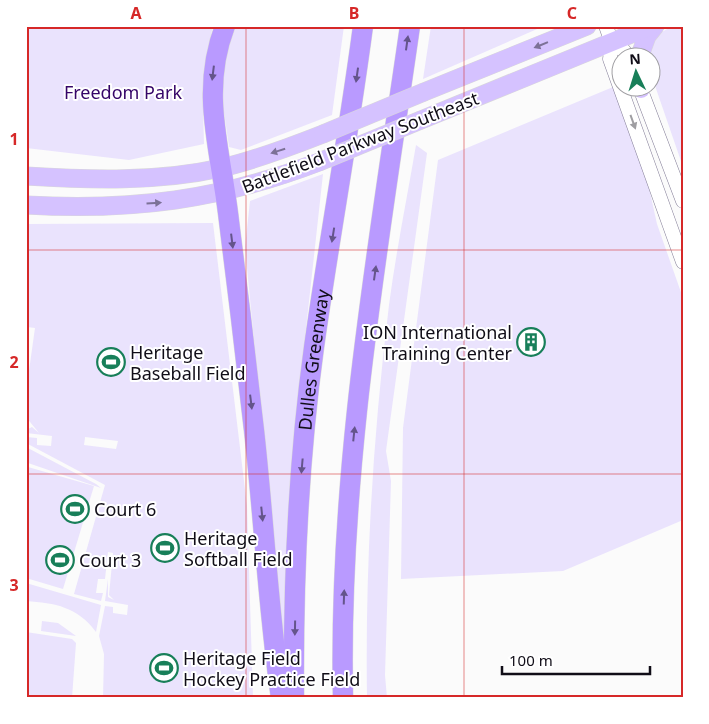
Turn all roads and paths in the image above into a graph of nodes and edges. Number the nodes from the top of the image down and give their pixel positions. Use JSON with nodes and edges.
{"nodes":[{"id":1,"x":225,"y":26,"type":"edge"},
{"id":2,"x":364,"y":26,"type":"edge"},
{"id":3,"x":410,"y":26,"type":"edge"},
{"id":4,"x":586,"y":26,"type":"edge"},
{"id":5,"x":653,"y":26,"type":"edge"},
{"id":6,"x":609,"y":34,"type":"edge"},
{"id":7,"x":621,"y":48,"type":"edge"},
{"id":8,"x":643,"y":48,"type":"edge"},
{"id":9,"x":644,"y":98,"type":"edge"},
{"id":10,"x":221,"y":168,"type":"junction"},
{"id":11,"x":26,"y":176,"type":"edge"},
{"id":12,"x":225,"y":192,"type":"junction"},
{"id":13,"x":683,"y":201,"type":"edge"},
{"id":14,"x":26,"y":206,"type":"edge"},
{"id":15,"x":683,"y":262,"type":"edge"},
{"id":16,"x":281,"y":698,"type":"edge"},
{"id":17,"x":294,"y":698,"type":"edge"},
{"id":18,"x":343,"y":698,"type":"edge"}],
"edges":[{"from":1,"to":10,"type":"highway","one_way":true},
{"from":2,"to":17,"type":"highway","name":"Dulles Greenway","one_way":true},
{"from":18,"to":3,"type":"highway","one_way":true},
{"from":4,"to":10,"type":"main road","name":"Battlefield Parkway Southeast","one_way":true,"bridge":true},
{"from":5,"to":6,"type":"main road","name":"Battlefield Parkway Southeast"},
{"from":5,"to":8,"type":"main road"},
{"from":6,"to":7,"type":"street"},
{"from":6,"to":12,"type":"main road","name":"Battlefield Parkway Southeast","bridge":true},
{"from":6,"to":15,"type":"street","one_way":true},
{"from":9,"to":13,"type":"street"},
{"from":10,"to":11,"type":"main road","name":"Battlefield Parkway Southeast"},
{"from":10,"to":12,"type":"highway"},
{"from":14,"to":12,"type":"main road","name":"Battlefield Parkway Southeast","one_way":true},
{"from":12,"to":16,"type":"highway","one_way":true}]}
